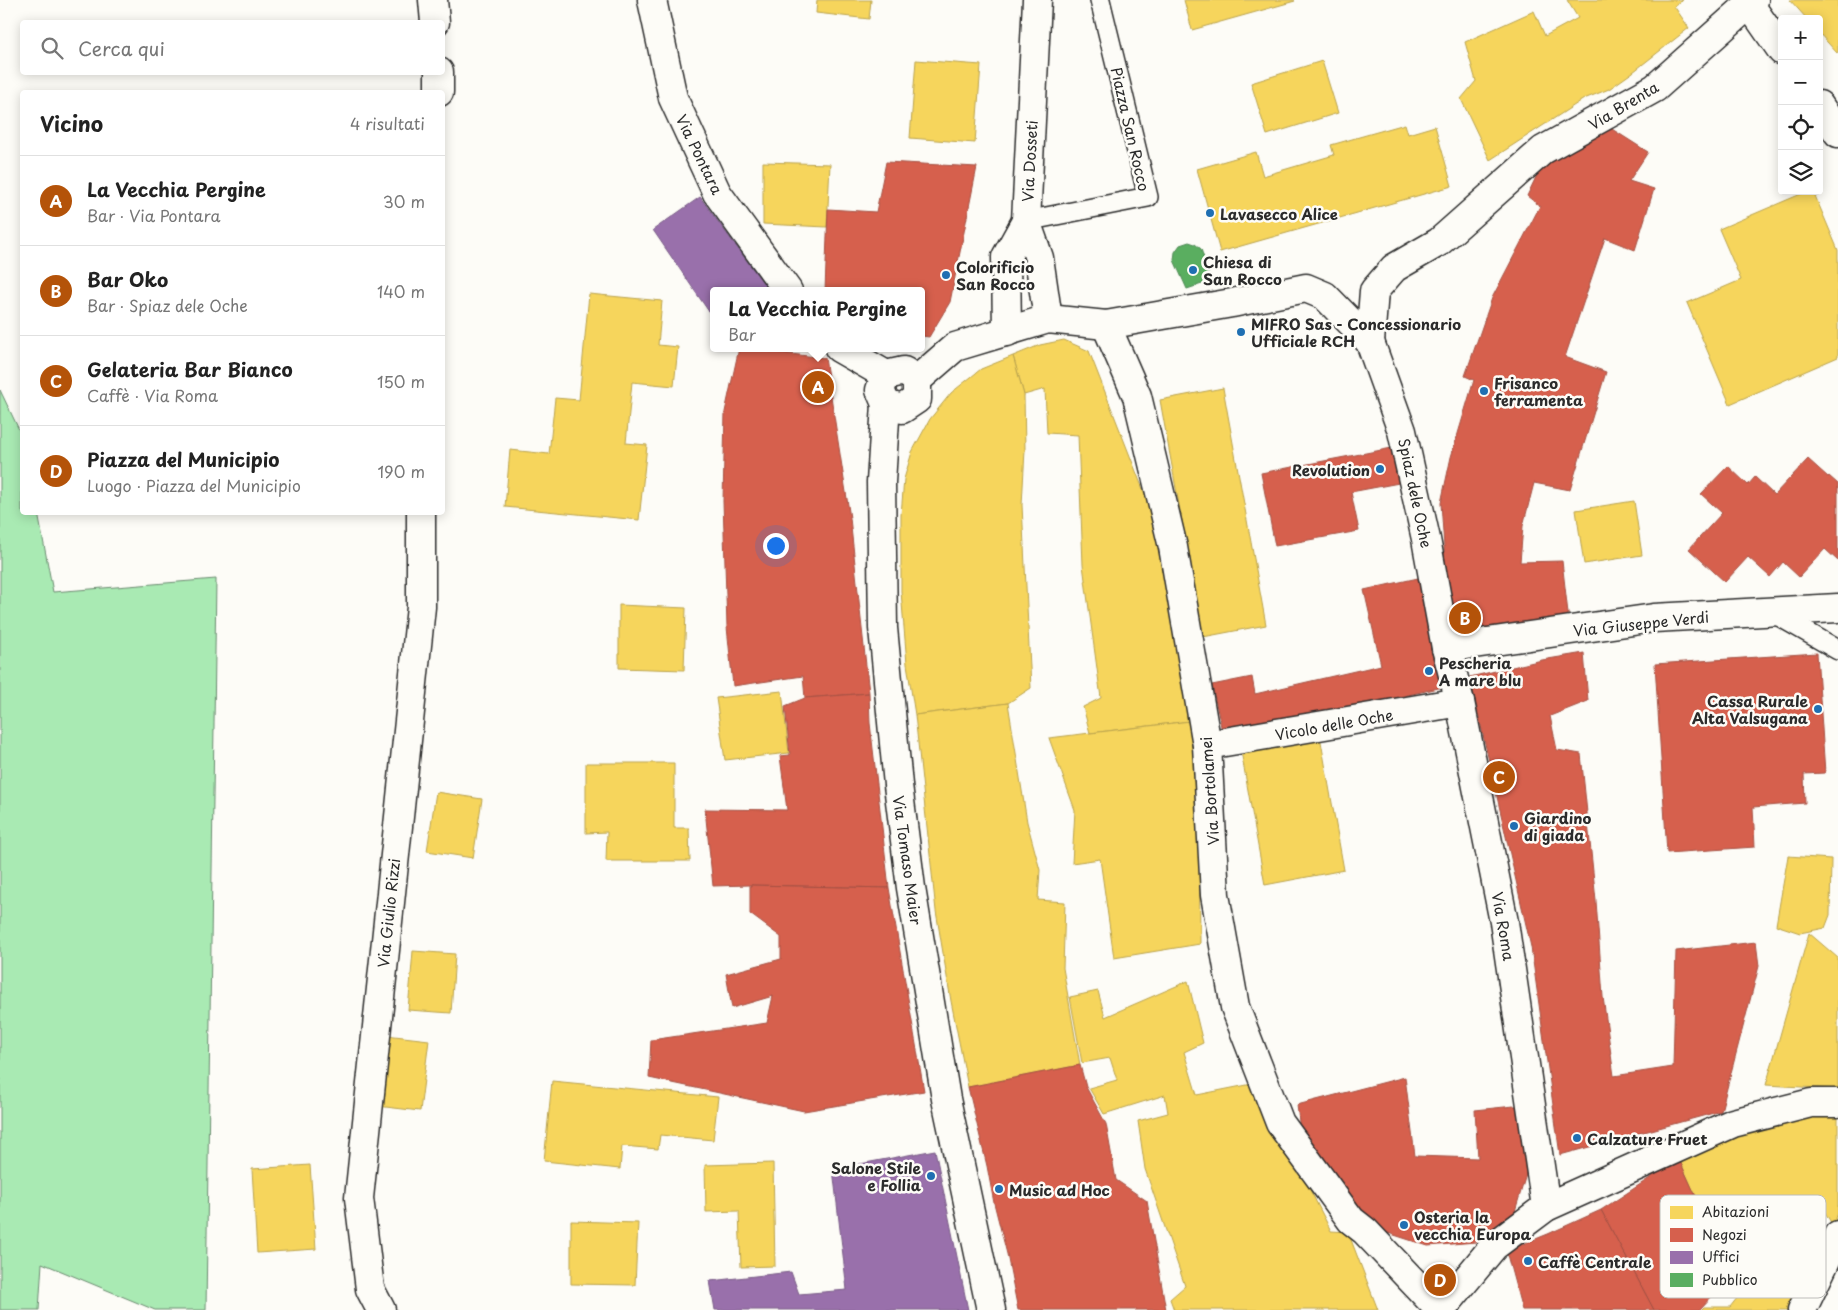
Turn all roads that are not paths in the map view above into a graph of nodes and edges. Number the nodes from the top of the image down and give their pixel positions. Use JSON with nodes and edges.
{"nodes":[{"id":1,"x":433,"y":0,"type":"edge"},
{"id":2,"x":652,"y":0,"type":"edge"},
{"id":3,"x":1037,"y":0,"type":"edge"},
{"id":4,"x":1100,"y":0,"type":"edge"},
{"id":5,"x":1752,"y":2,"type":"edge"},
{"id":6,"x":435,"y":20,"type":"edge"},
{"id":7,"x":1778,"y":44,"type":"edge"},
{"id":8,"x":439,"y":75,"type":"edge"},
{"id":9,"x":439,"y":90,"type":"edge"},
{"id":10,"x":1823,"y":111,"type":"edge"},
{"id":11,"x":1838,"y":133,"type":"edge"},
{"id":12,"x":1485,"y":202,"type":"joint"},
{"id":13,"x":1026,"y":221,"type":"junction"},
{"id":14,"x":785,"y":287,"type":"edge"},
{"id":15,"x":1048,"y":319,"type":"junction"},
{"id":16,"x":1106,"y":325,"type":"junction"},
{"id":17,"x":1007,"y":332,"type":"junction"},
{"id":18,"x":1370,"y":342,"type":"junction"},
{"id":19,"x":846,"y":352,"type":"edge"},
{"id":20,"x":886,"y":375,"type":"junction"},
{"id":21,"x":917,"y":380,"type":"junction"},
{"id":22,"x":886,"y":404,"type":"junction"},
{"id":23,"x":421,"y":515,"type":"edge"},
{"id":24,"x":1838,"y":608,"type":"edge"},
{"id":25,"x":1770,"y":612,"type":"junction"},
{"id":26,"x":1446,"y":648,"type":"junction"},
{"id":27,"x":1838,"y":650,"type":"edge"},
{"id":28,"x":1460,"y":702,"type":"junction"},
{"id":29,"x":1208,"y":745,"type":"junction"},
{"id":30,"x":1838,"y":1103,"type":"edge"},
{"id":31,"x":1546,"y":1207,"type":"junction"},
{"id":32,"x":1838,"y":1234,"type":"edge"},
{"id":33,"x":1826,"y":1259,"type":"edge"},
{"id":34,"x":1808,"y":1298,"type":"edge"},
{"id":35,"x":382,"y":1310,"type":"edge"},
{"id":36,"x":991,"y":1310,"type":"edge"},
{"id":37,"x":1440,"y":1310,"type":"edge"},
{"id":38,"x":1802,"y":1310,"type":"edge"}],
"edges":[{"from":1,"to":6,"type":"street"},
{"from":2,"to":14,"type":"street","name":"Via Pontara"},
{"from":3,"to":13,"type":"street","name":"Via Dosseti"},
{"from":4,"to":13,"type":"lane","name":"Piazza San Rocco"},
{"from":5,"to":7,"type":"street"},
{"from":5,"to":12,"type":"street","name":"Via Brenta"},
{"from":8,"to":9,"type":"street"},
{"from":10,"to":11,"type":"street"},
{"from":12,"to":18,"type":"street","name":"Spiaz dele Oche"},
{"from":13,"to":15,"type":"street","name":"Via Dosseti"},
{"from":13,"to":17,"type":"street"},
{"from":15,"to":16,"type":"street"},
{"from":15,"to":17,"type":"street"},
{"from":16,"to":18,"type":"street","name":"Spiaz dele Oche"},
{"from":16,"to":29,"type":"street","name":"Via Bortolamei"},
{"from":17,"to":21,"type":"street"},
{"from":18,"to":26,"type":"street","name":"Spiaz dele Oche"},
{"from":19,"to":20,"type":"street"},
{"from":20,"to":21,"type":"street"},
{"from":20,"to":22,"type":"street"},
{"from":21,"to":22,"type":"street"},
{"from":22,"to":36,"type":"street","name":"Via Tomaso Maier"},
{"from":23,"to":35,"type":"street","name":"Via Giulio Rizzi"},
{"from":24,"to":25,"type":"street","name":"Via Giuseppe Verdi"},
{"from":25,"to":26,"type":"street","name":"Via Giuseppe Verdi"},
{"from":25,"to":27,"type":"lane"},
{"from":26,"to":28,"type":"street","name":"Via Roma"},
{"from":28,"to":29,"type":"street","name":"Vicolo delle Oche"},
{"from":28,"to":31,"type":"street","name":"Via Roma"},
{"from":29,"to":37,"type":"street","name":"Via Bortolamei"},
{"from":30,"to":31,"type":"street"},
{"from":31,"to":37,"type":"street"},
{"from":32,"to":33,"type":"street"},
{"from":34,"to":38,"type":"street"}]}
